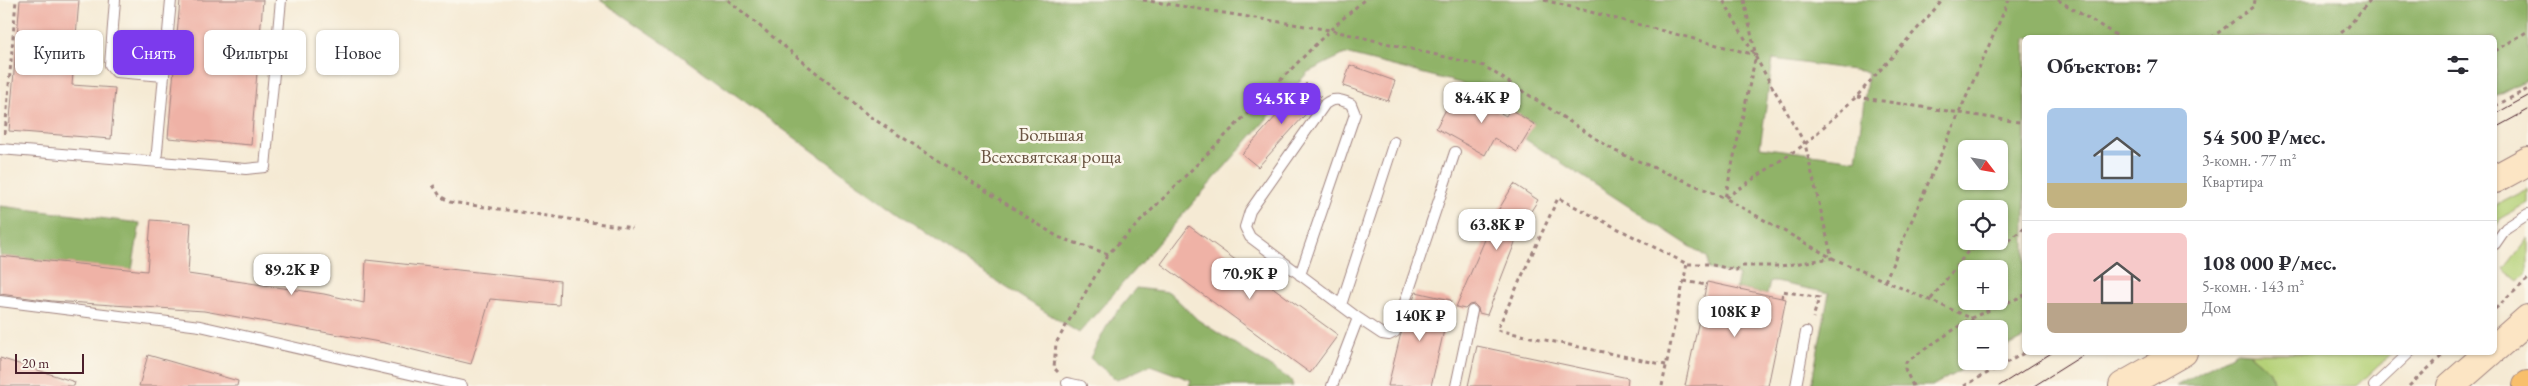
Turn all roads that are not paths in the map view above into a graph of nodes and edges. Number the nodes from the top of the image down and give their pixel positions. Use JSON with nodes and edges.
{"nodes":[{"id":1,"x":115,"y":0,"type":"edge"},
{"id":2,"x":171,"y":0,"type":"edge"},
{"id":3,"x":281,"y":0,"type":"edge"},
{"id":4,"x":164,"y":76,"type":"junction"},
{"id":5,"x":1394,"y":142,"type":"dead end"},
{"id":6,"x":2,"y":150,"type":"edge"},
{"id":7,"x":1455,"y":152,"type":"dead end"},
{"id":8,"x":2528,"y":161,"type":"edge"},
{"id":9,"x":156,"y":162,"type":"junction"},
{"id":10,"x":2497,"y":178,"type":"edge"},
{"id":11,"x":2528,"y":214,"type":"edge"},
{"id":12,"x":2497,"y":241,"type":"edge"},
{"id":13,"x":1300,"y":275,"type":"junction"},
{"id":14,"x":0,"y":301,"type":"edge"},
{"id":15,"x":1341,"y":305,"type":"junction"},
{"id":16,"x":1472,"y":311,"type":"dead end"},
{"id":17,"x":1358,"y":318,"type":"junction"},
{"id":18,"x":2528,"y":319,"type":"edge"},
{"id":19,"x":1806,"y":332,"type":"dead end"},
{"id":20,"x":2497,"y":346,"type":"edge"},
{"id":21,"x":2178,"y":355,"type":"edge"},
{"id":22,"x":2407,"y":355,"type":"edge"},
{"id":23,"x":2487,"y":355,"type":"edge"},
{"id":24,"x":1068,"y":383,"type":"road end"},
{"id":25,"x":462,"y":386,"type":"edge"},
{"id":26,"x":1081,"y":386,"type":"edge"},
{"id":27,"x":1332,"y":386,"type":"edge"},
{"id":28,"x":1456,"y":386,"type":"edge"},
{"id":29,"x":1796,"y":386,"type":"edge"},
{"id":30,"x":2123,"y":386,"type":"edge"},
{"id":31,"x":2374,"y":386,"type":"edge"},
{"id":32,"x":2451,"y":386,"type":"edge"}],
"edges":[{"from":1,"to":4,"type":"lane"},
{"from":2,"to":4,"type":"lane"},
{"from":3,"to":9,"type":"lane"},
{"from":4,"to":9,"type":"lane"},
{"from":5,"to":15,"type":"lane"},
{"from":6,"to":9,"type":"lane"},
{"from":7,"to":17,"type":"lane"},
{"from":8,"to":10,"type":"main road"},
{"from":11,"to":12,"type":"lane"},
{"from":13,"to":13,"type":"lane"},
{"from":13,"to":15,"type":"lane"},
{"from":14,"to":25,"type":"lane"},
{"from":15,"to":17,"type":"lane"},
{"from":16,"to":28,"type":"lane"},
{"from":17,"to":27,"type":"lane"},
{"from":18,"to":20,"type":"main road"},
{"from":19,"to":29,"type":"lane"},
{"from":21,"to":30,"type":"main road"},
{"from":22,"to":31,"type":"lane"},
{"from":23,"to":32,"type":"main road"},
{"from":24,"to":26,"type":"lane"}]}
